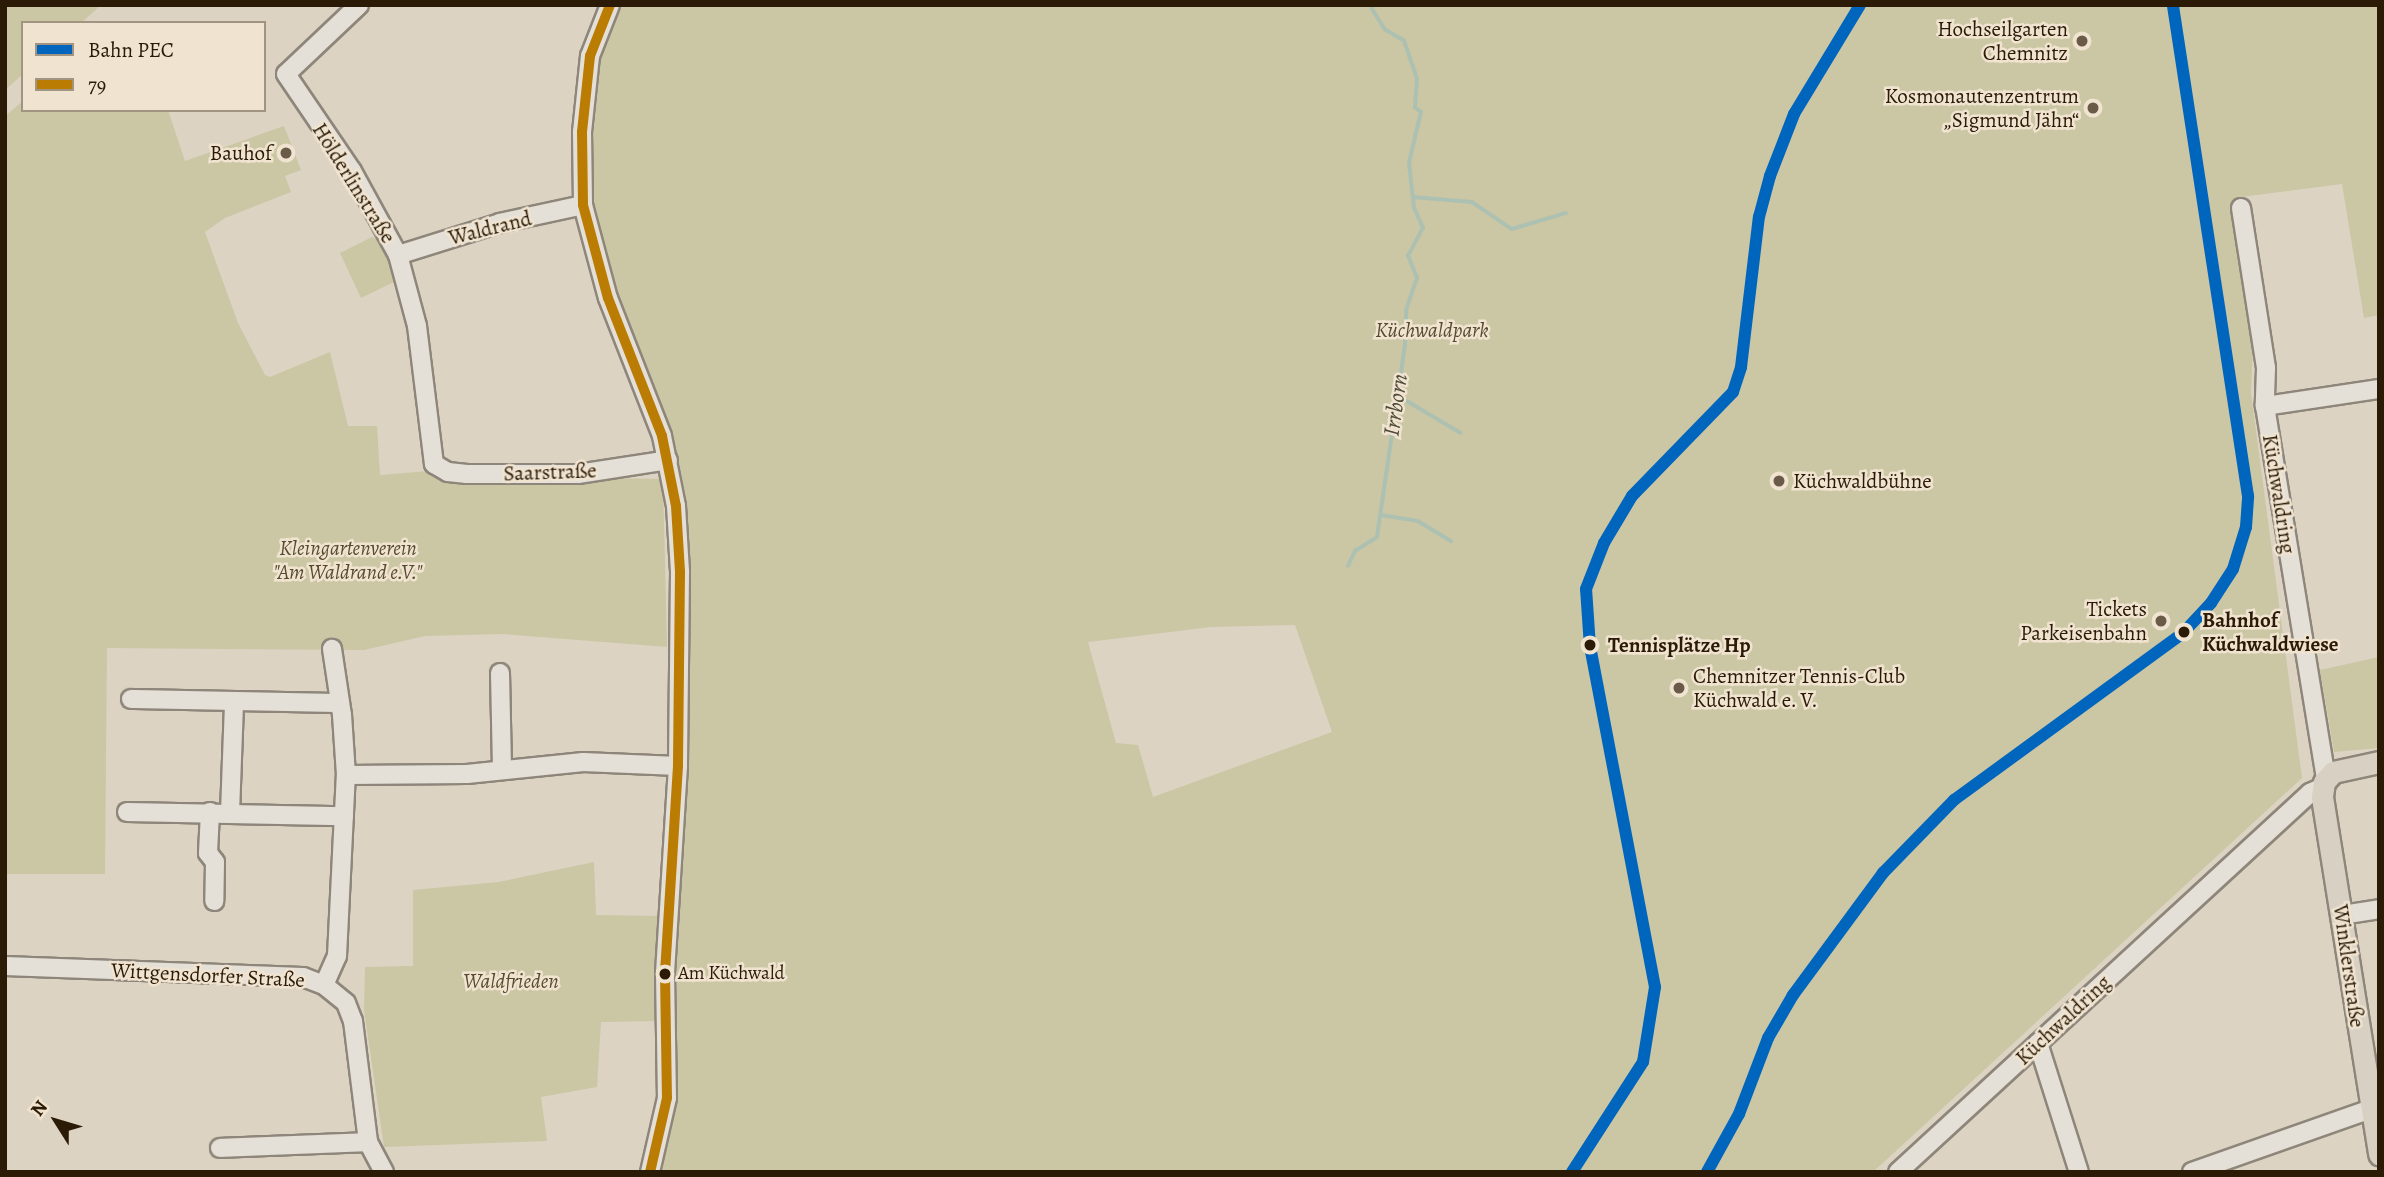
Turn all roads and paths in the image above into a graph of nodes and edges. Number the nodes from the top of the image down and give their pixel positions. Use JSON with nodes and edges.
{"nodes":[{"id":1,"x":359,"y":5,"type":"edge"},
{"id":2,"x":610,"y":5,"type":"edge"},
{"id":3,"x":583,"y":205,"type":"junction"},
{"id":4,"x":2241,"y":208,"type":"dead end"},
{"id":5,"x":398,"y":255,"type":"junction"},
{"id":6,"x":2379,"y":389,"type":"edge"},
{"id":7,"x":2264,"y":405,"type":"junction"},
{"id":8,"x":668,"y":460,"type":"junction"},
{"id":9,"x":434,"y":464,"type":"joint"},
{"id":10,"x":332,"y":649,"type":"dead end"},
{"id":11,"x":500,"y":673,"type":"dead end"},
{"id":12,"x":131,"y":699,"type":"dead end"},
{"id":13,"x":234,"y":702,"type":"junction"},
{"id":14,"x":340,"y":703,"type":"junction"},
{"id":15,"x":2379,"y":762,"type":"edge"},
{"id":16,"x":678,"y":766,"type":"junction"},
{"id":17,"x":502,"y":770,"type":"junction"},
{"id":18,"x":346,"y":775,"type":"junction"},
{"id":19,"x":2325,"y":782,"type":"junction"},
{"id":20,"x":127,"y":812,"type":"dead end"},
{"id":21,"x":210,"y":812,"type":"junction"},
{"id":22,"x":230,"y":813,"type":"junction"},
{"id":23,"x":344,"y":816,"type":"junction"},
{"id":24,"x":214,"y":901,"type":"dead end"},
{"id":25,"x":2379,"y":909,"type":"edge"},
{"id":26,"x":2342,"y":915,"type":"junction"},
{"id":27,"x":5,"y":966,"type":"edge"},
{"id":28,"x":324,"y":985,"type":"junction"},
{"id":29,"x":2038,"y":1043,"type":"junction"},
{"id":30,"x":2375,"y":1106,"type":"edge"},
{"id":31,"x":368,"y":1142,"type":"junction"},
{"id":32,"x":220,"y":1148,"type":"dead end"},
{"id":33,"x":2379,"y":1154,"type":"edge"},
{"id":34,"x":384,"y":1172,"type":"edge"},
{"id":35,"x":650,"y":1172,"type":"edge"},
{"id":36,"x":1898,"y":1172,"type":"edge"},
{"id":37,"x":2079,"y":1172,"type":"edge"},
{"id":38,"x":2192,"y":1172,"type":"edge"}],
"edges":[{"from":1,"to":5,"type":"street","name":"Hölderlinstraße"},
{"from":2,"to":3,"type":"street"},
{"from":3,"to":5,"type":"street","name":"Waldrand"},
{"from":3,"to":8,"type":"street"},
{"from":4,"to":7,"type":"street","name":"Küchwaldring"},
{"from":5,"to":9,"type":"street","name":"Hölderlinstraße"},
{"from":6,"to":7,"type":"street"},
{"from":7,"to":19,"type":"street","name":"Küchwaldring"},
{"from":8,"to":9,"type":"street","name":"Saarstraße"},
{"from":8,"to":16,"type":"street"},
{"from":10,"to":14,"type":"street"},
{"from":11,"to":17,"type":"street"},
{"from":12,"to":13,"type":"street"},
{"from":13,"to":14,"type":"street"},
{"from":13,"to":22,"type":"street"},
{"from":14,"to":18,"type":"street"},
{"from":15,"to":19,"type":"main road"},
{"from":16,"to":17,"type":"street"},
{"from":16,"to":35,"type":"street"},
{"from":17,"to":18,"type":"street"},
{"from":18,"to":23,"type":"street"},
{"from":19,"to":26,"type":"main road","name":"Winklerstraße"},
{"from":19,"to":29,"type":"street","name":"Küchwaldring"},
{"from":20,"to":21,"type":"street"},
{"from":21,"to":22,"type":"street"},
{"from":21,"to":24,"type":"street"},
{"from":22,"to":23,"type":"street"},
{"from":23,"to":28,"type":"street"},
{"from":25,"to":26,"type":"street"},
{"from":26,"to":30,"type":"main road","name":"Winklerstraße"},
{"from":27,"to":28,"type":"street","name":"Wittgensdorfer Straße"},
{"from":28,"to":31,"type":"street","name":"Wittgensdorfer Straße"},
{"from":29,"to":36,"type":"street","name":"Küchwaldring"},
{"from":29,"to":37,"type":"street"},
{"from":30,"to":33,"type":"main road","name":"Winklerstraße"},
{"from":30,"to":38,"type":"street"},
{"from":31,"to":32,"type":"street"},
{"from":31,"to":34,"type":"street","name":"Wittgensdorfer Straße"}]}
